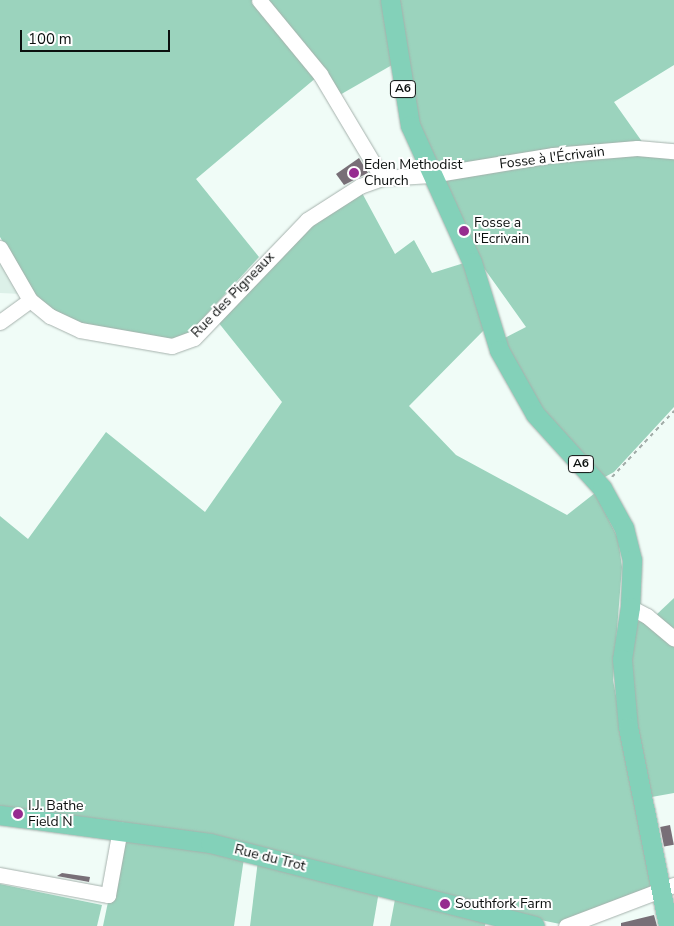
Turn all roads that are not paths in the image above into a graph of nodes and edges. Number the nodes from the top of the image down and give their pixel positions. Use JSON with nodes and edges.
{"nodes":[{"id":1,"x":259,"y":0,"type":"edge"},
{"id":2,"x":390,"y":0,"type":"edge"},
{"id":3,"x":674,"y":151,"type":"edge"},
{"id":4,"x":431,"y":175,"type":"junction"},
{"id":5,"x":382,"y":178,"type":"junction"},
{"id":6,"x":0,"y":248,"type":"edge"},
{"id":7,"x":30,"y":300,"type":"junction"},
{"id":8,"x":0,"y":322,"type":"edge"},
{"id":9,"x":630,"y":607,"type":"junction"},
{"id":10,"x":674,"y":639,"type":"edge"},
{"id":11,"x":0,"y":815,"type":"edge"},
{"id":12,"x":120,"y":829,"type":"junction"},
{"id":13,"x":0,"y":875,"type":"edge"},
{"id":14,"x":668,"y":887,"type":"edge"},
{"id":15,"x":491,"y":920,"type":"edge"},
{"id":16,"x":535,"y":926,"type":"edge"},
{"id":17,"x":566,"y":926,"type":"edge"},
{"id":18,"x":668,"y":926,"type":"edge"}],
"edges":[{"from":1,"to":5,"type":"street"},
{"from":2,"to":4,"type":"main road","number":"A6"},
{"from":3,"to":4,"type":"street","name":"Fosse à l'Écrivain"},
{"from":4,"to":5,"type":"street","name":"Rue des Pigneaux"},
{"from":4,"to":9,"type":"main road","number":"A6"},
{"from":5,"to":7,"type":"street","name":"Rue des Pigneaux"},
{"from":6,"to":7,"type":"street"},
{"from":7,"to":8,"type":"street"},
{"from":9,"to":10,"type":"street"},
{"from":9,"to":14,"type":"main road","number":"A6"},
{"from":11,"to":12,"type":"main road","name":"Rue du Trot"},
{"from":12,"to":13,"type":"street"},
{"from":12,"to":15,"type":"main road","name":"Rue du Trot"},
{"from":14,"to":17,"type":"street"},
{"from":14,"to":18,"type":"main road","number":"A6"},
{"from":15,"to":16,"type":"main road","name":"Rue du Trot"}]}
